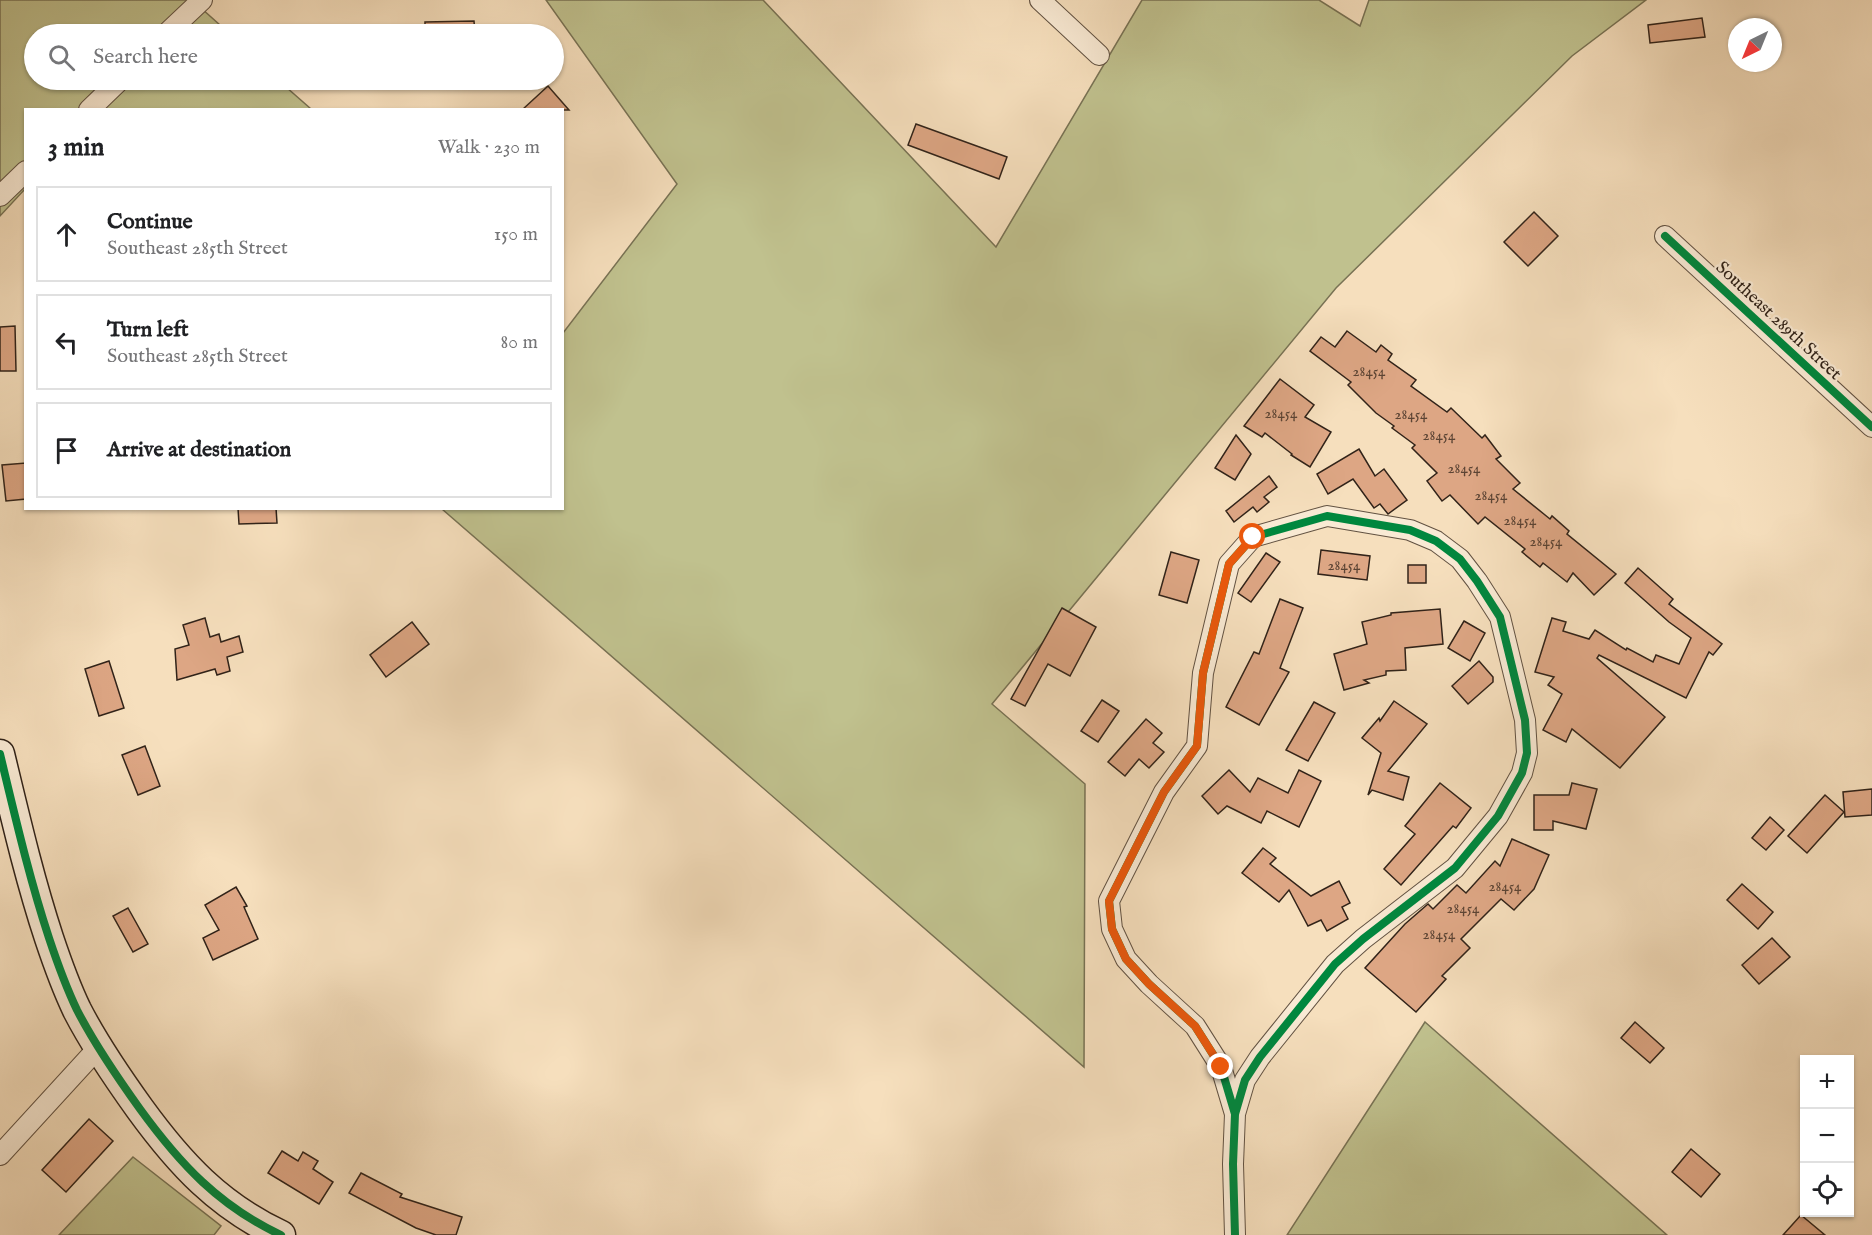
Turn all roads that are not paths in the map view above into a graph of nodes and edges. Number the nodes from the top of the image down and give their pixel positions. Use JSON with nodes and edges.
{"nodes":[{"id":1,"x":202,"y":0,"type":"edge"},
{"id":2,"x":1040,"y":0,"type":"edge"},
{"id":3,"x":177,"y":24,"type":"edge"},
{"id":4,"x":1099,"y":55,"type":"dead end"},
{"id":5,"x":110,"y":90,"type":"edge"},
{"id":6,"x":91,"y":108,"type":"edge"},
{"id":7,"x":24,"y":173,"type":"edge"},
{"id":8,"x":0,"y":196,"type":"edge"},
{"id":9,"x":1665,"y":236,"type":"dead end"},
{"id":10,"x":1872,"y":427,"type":"edge"},
{"id":11,"x":0,"y":753,"type":"edge"},
{"id":12,"x":98,"y":1047,"type":"junction"},
{"id":13,"x":1235,"y":1114,"type":"junction"},
{"id":14,"x":0,"y":1155,"type":"edge"},
{"id":15,"x":281,"y":1235,"type":"edge"},
{"id":16,"x":1235,"y":1235,"type":"edge"}],
"edges":[{"from":1,"to":3,"type":"street"},
{"from":2,"to":4,"type":"street"},
{"from":5,"to":6,"type":"street"},
{"from":7,"to":8,"type":"street"},
{"from":9,"to":10,"type":"street","name":"Southeast 289th Street"},
{"from":11,"to":12,"type":"street"},
{"from":12,"to":14,"type":"street"},
{"from":12,"to":15,"type":"street"},
{"from":13,"to":13,"type":"street"},
{"from":13,"to":16,"type":"street"}]}
